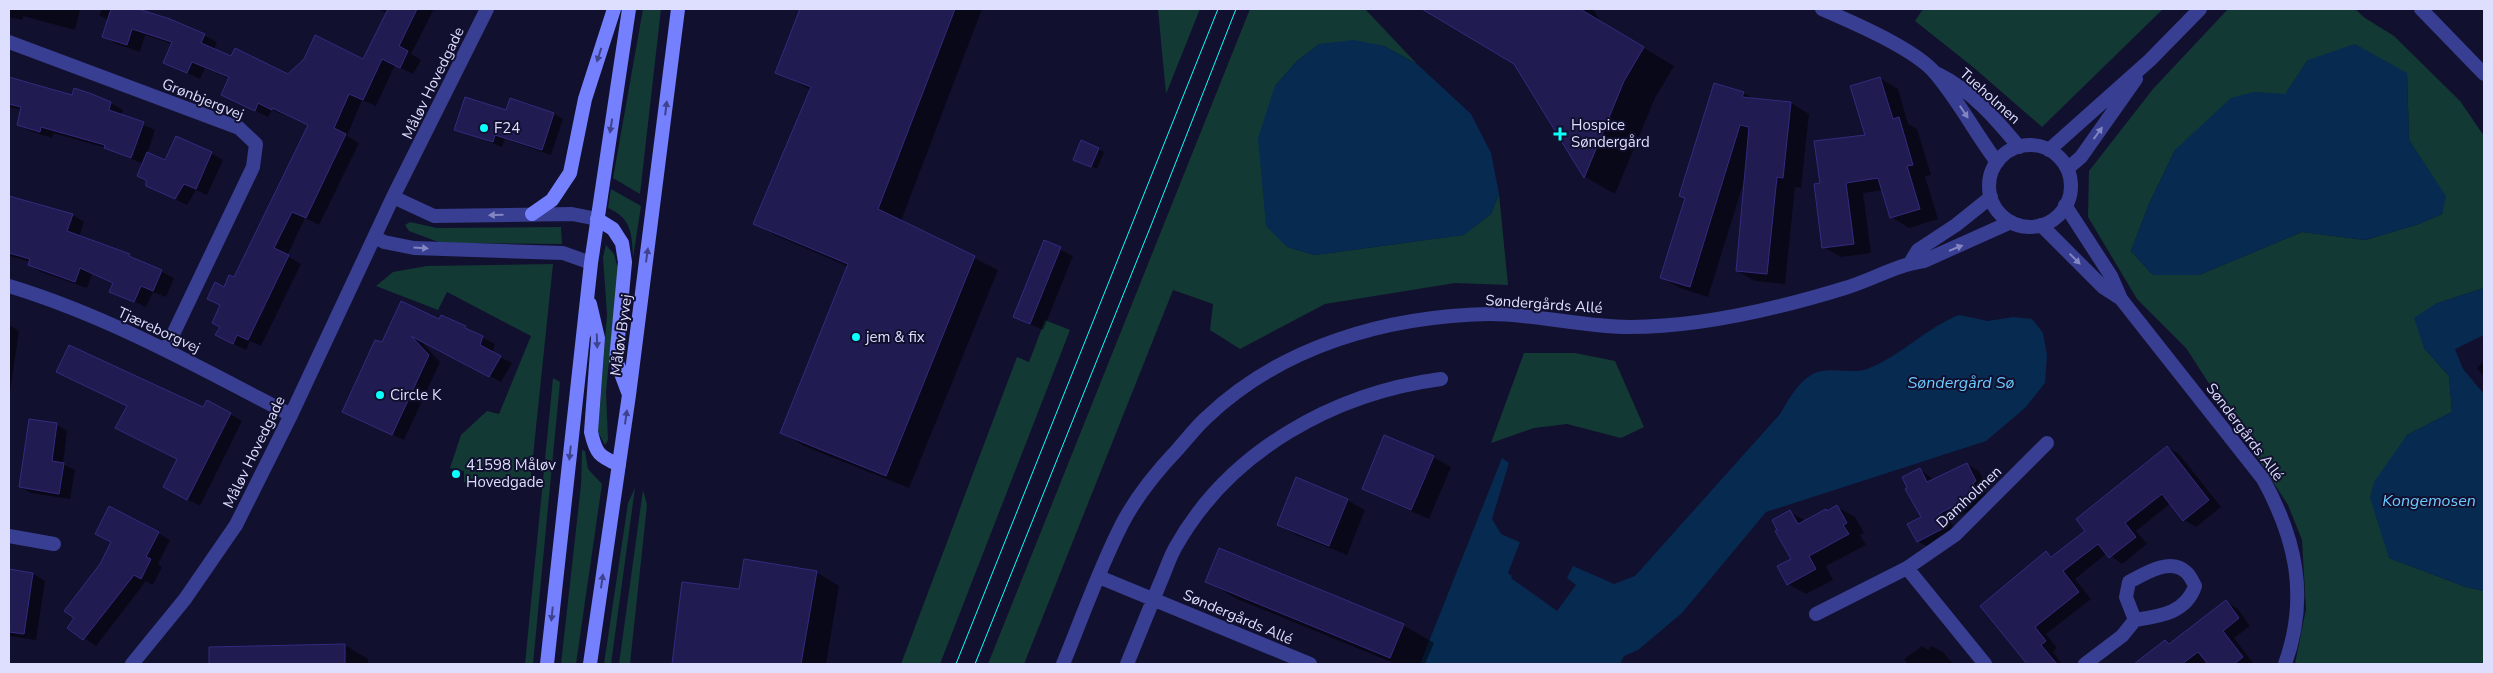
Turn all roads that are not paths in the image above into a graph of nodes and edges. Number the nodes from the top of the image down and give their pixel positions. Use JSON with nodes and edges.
{"nodes":[{"id":1,"x":487,"y":9,"type":"edge"},
{"id":2,"x":614,"y":9,"type":"edge"},
{"id":3,"x":629,"y":9,"type":"edge"},
{"id":4,"x":678,"y":9,"type":"edge"},
{"id":5,"x":1822,"y":9,"type":"edge"},
{"id":6,"x":2200,"y":9,"type":"edge"},
{"id":7,"x":2421,"y":9,"type":"edge"},
{"id":8,"x":9,"y":42,"type":"edge"},
{"id":9,"x":2150,"y":60,"type":"junction"},
{"id":10,"x":1935,"y":73,"type":"junction"},
{"id":11,"x":2484,"y":74,"type":"edge"},
{"id":12,"x":2019,"y":146,"type":"junction"},
{"id":13,"x":2049,"y":150,"type":"junction"},
{"id":14,"x":1997,"y":162,"type":"junction"},
{"id":15,"x":2067,"y":169,"type":"junction"},
{"id":16,"x":393,"y":197,"type":"junction"},
{"id":17,"x":1991,"y":197,"type":"junction"},
{"id":18,"x":2066,"y":205,"type":"junction"},
{"id":19,"x":532,"y":214,"type":"junction"},
{"id":20,"x":597,"y":219,"type":"junction"},
{"id":21,"x":2010,"y":222,"type":"junction"},
{"id":22,"x":2041,"y":225,"type":"junction"},
{"id":23,"x":375,"y":237,"type":"junction"},
{"id":24,"x":590,"y":263,"type":"junction"},
{"id":25,"x":1910,"y":263,"type":"junction"},
{"id":26,"x":9,"y":286,"type":"edge"},
{"id":27,"x":587,"y":293,"type":"junction"},
{"id":28,"x":2120,"y":299,"type":"junction"},
{"id":29,"x":166,"y":349,"type":"junction"},
{"id":30,"x":1441,"y":379,"type":"dead end"},
{"id":31,"x":629,"y":395,"type":"junction"},
{"id":32,"x":291,"y":415,"type":"junction"},
{"id":33,"x":2048,"y":444,"type":"dead end"},
{"id":34,"x":618,"y":465,"type":"junction"},
{"id":35,"x":9,"y":536,"type":"edge"},
{"id":36,"x":54,"y":544,"type":"dead end"},
{"id":37,"x":1907,"y":568,"type":"junction"},
{"id":38,"x":1099,"y":577,"type":"junction"},
{"id":39,"x":1154,"y":599,"type":"junction"},
{"id":40,"x":1816,"y":614,"type":"dead end"},
{"id":41,"x":2135,"y":620,"type":"junction"},
{"id":42,"x":132,"y":664,"type":"edge"},
{"id":43,"x":547,"y":664,"type":"edge"},
{"id":44,"x":590,"y":664,"type":"edge"},
{"id":45,"x":1063,"y":664,"type":"edge"},
{"id":46,"x":1128,"y":664,"type":"edge"},
{"id":47,"x":1310,"y":664,"type":"edge"},
{"id":48,"x":1985,"y":664,"type":"edge"},
{"id":49,"x":2085,"y":664,"type":"edge"},
{"id":50,"x":2285,"y":664,"type":"edge"}],
"edges":[{"from":1,"to":16,"type":"street","name":"Måløv Hovedgade"},
{"from":2,"to":19,"type":"main road","one_way":true},
{"from":3,"to":20,"type":"main road","one_way":true},
{"from":31,"to":4,"type":"main road","name":"Måløv Byvej","one_way":true},
{"from":5,"to":10,"type":"street","name":"Tueholmen"},
{"from":6,"to":9,"type":"street"},
{"from":7,"to":11,"type":"street"},
{"from":8,"to":29,"type":"street","name":"Grønbjergvej"},
{"from":9,"to":13,"type":"street"},
{"from":15,"to":9,"type":"street","one_way":true},
{"from":10,"to":12,"type":"street","name":"Tueholmen"},
{"from":10,"to":14,"type":"street","name":"Tueholmen","one_way":true},
{"from":12,"to":13,"type":"street"},
{"from":12,"to":14,"type":"street"},
{"from":13,"to":15,"type":"street"},
{"from":14,"to":17,"type":"street"},
{"from":15,"to":18,"type":"street"},
{"from":19,"to":16,"type":"street","one_way":true},
{"from":16,"to":23,"type":"street","name":"Måløv Hovedgade"},
{"from":17,"to":21,"type":"street"},
{"from":17,"to":25,"type":"street","name":"Søndergårds Allé"},
{"from":18,"to":22,"type":"street"},
{"from":18,"to":28,"type":"street","name":"Søndergårds Allé"},
{"from":19,"to":20,"type":"street"},
{"from":20,"to":24,"type":"main road"},
{"from":20,"to":31,"type":"main road"},
{"from":21,"to":22,"type":"street"},
{"from":25,"to":21,"type":"street","name":"Søndergårds Allé","one_way":true},
{"from":22,"to":28,"type":"street","name":"Søndergårds Allé","one_way":true},
{"from":23,"to":24,"type":"street","one_way":true},
{"from":23,"to":32,"type":"street","name":"Måløv Hovedgade"},
{"from":24,"to":27,"type":"main road"},
{"from":25,"to":38,"type":"street","name":"Søndergårds Allé"},
{"from":26,"to":29,"type":"street","name":"Tjæreborgvej"},
{"from":27,"to":34,"type":"main road","one_way":true},
{"from":27,"to":43,"type":"main road","one_way":true},
{"from":28,"to":50,"type":"street","name":"Søndergårds Allé"},
{"from":29,"to":32,"type":"street","name":"Tjæreborgvej"},
{"from":30,"to":39,"type":"street"},
{"from":34,"to":31,"type":"main road","name":"Måløv Byvej","one_way":true},
{"from":32,"to":42,"type":"street","name":"Måløv Hovedgade"},
{"from":33,"to":37,"type":"street","name":"Damholmen"},
{"from":44,"to":34,"type":"main road","name":"Måløv Byvej","one_way":true},
{"from":35,"to":36,"type":"street"},
{"from":37,"to":40,"type":"street","name":"Damholmen"},
{"from":37,"to":48,"type":"street"},
{"from":38,"to":39,"type":"street","name":"Søndergårds Allé"},
{"from":38,"to":45,"type":"street","name":"Søndergårds Allé"},
{"from":39,"to":46,"type":"street"},
{"from":39,"to":47,"type":"street","name":"Søndergårds Allé"},
{"from":41,"to":41,"type":"street"},
{"from":41,"to":49,"type":"street"}]}
